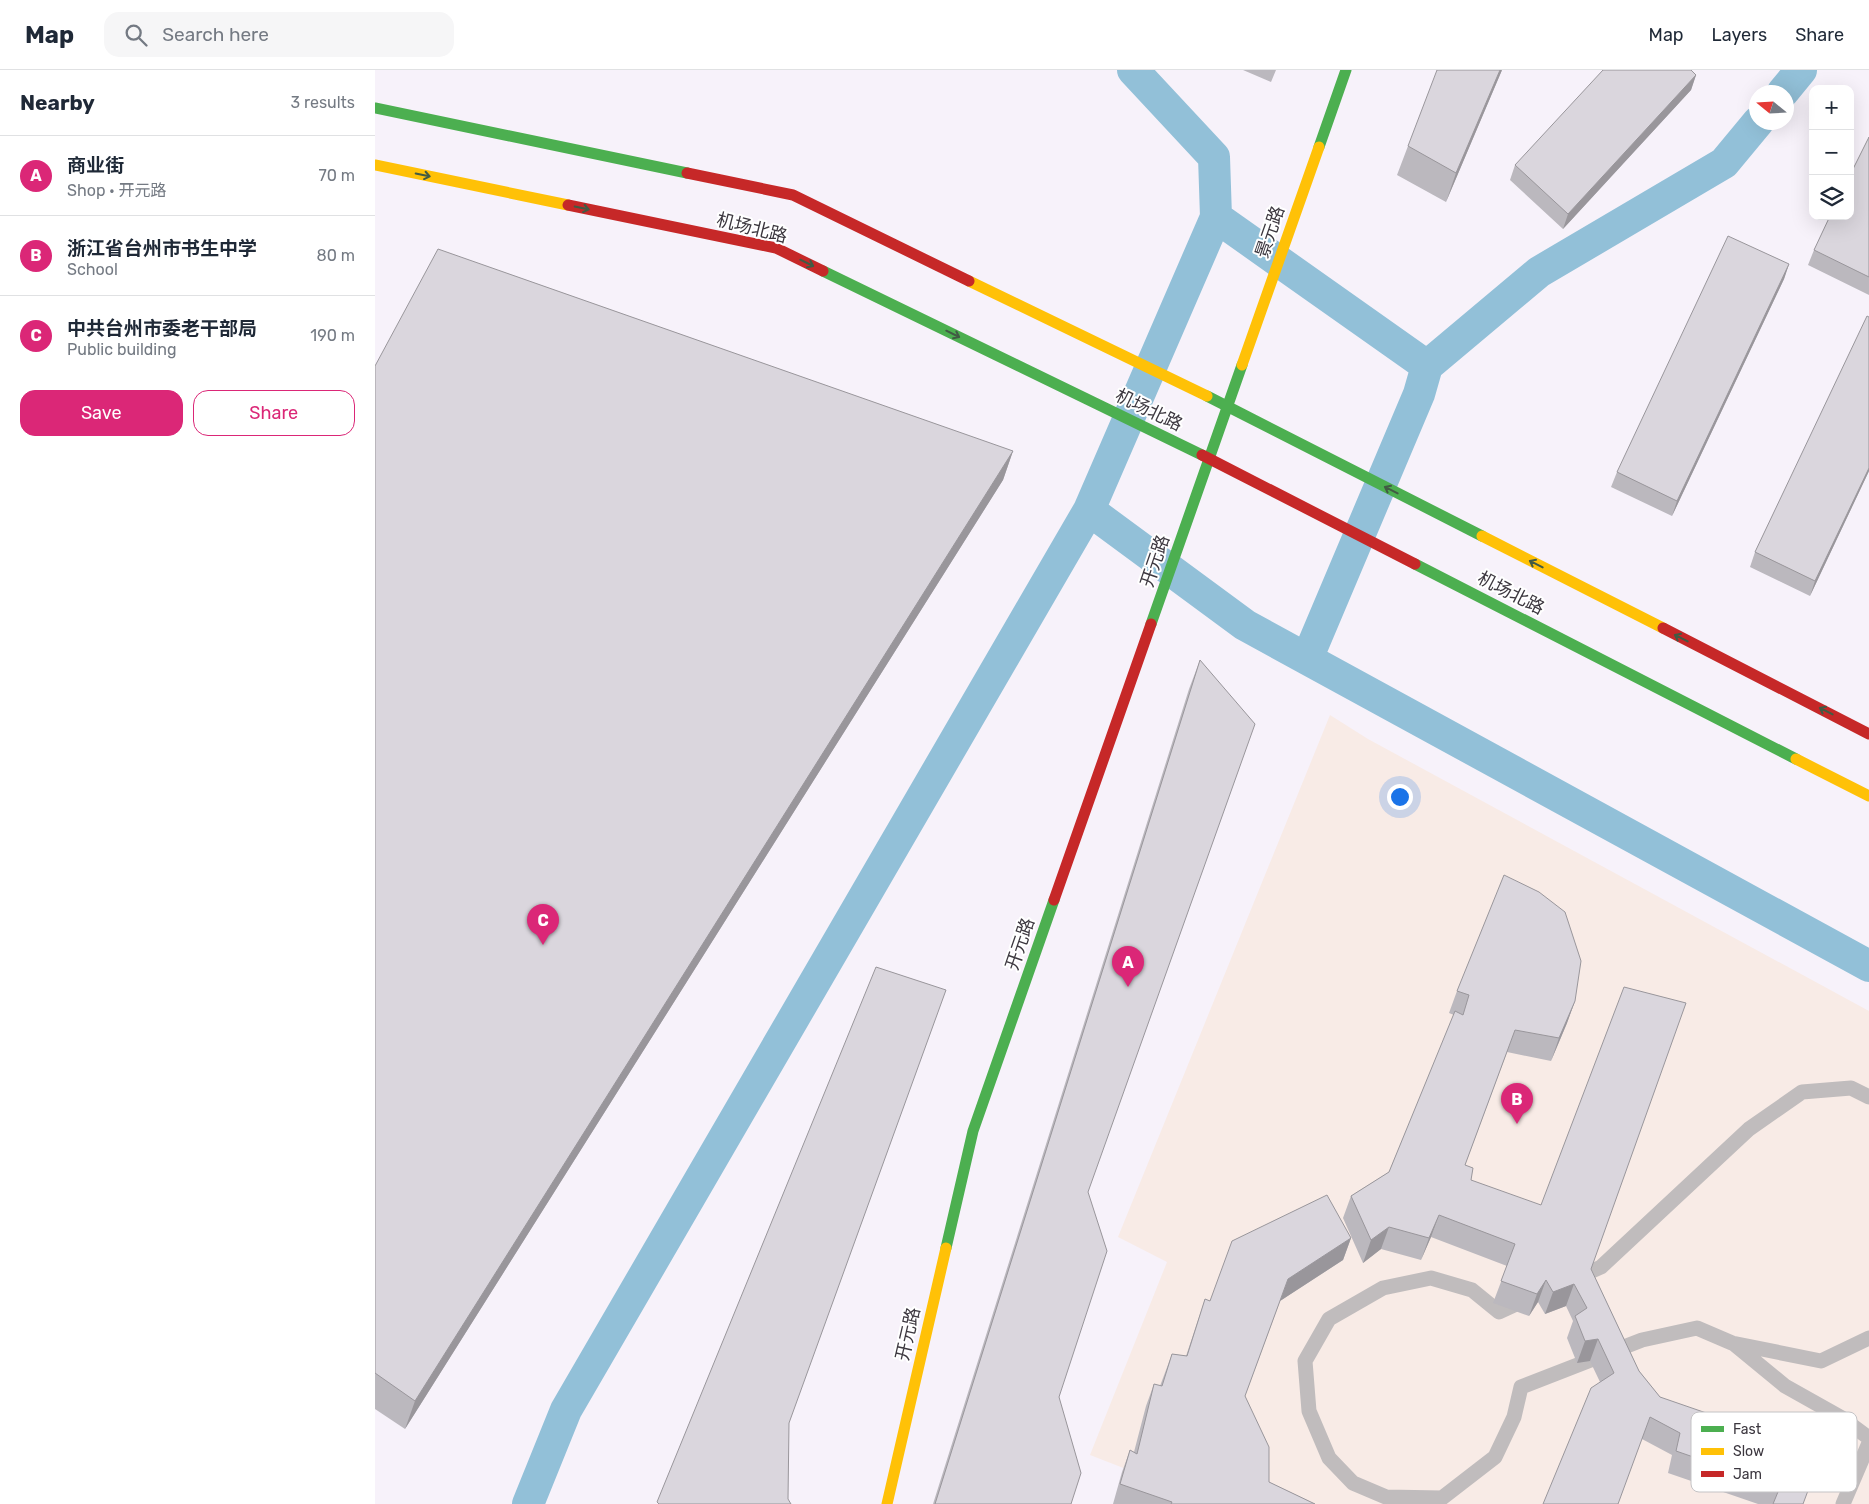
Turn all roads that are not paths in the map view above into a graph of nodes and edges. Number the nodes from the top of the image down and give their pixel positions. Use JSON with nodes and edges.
{"nodes":[{"id":1,"x":1345,"y":70,"type":"edge"},
{"id":2,"x":375,"y":108,"type":"edge"},
{"id":3,"x":375,"y":165,"type":"edge"},
{"id":4,"x":1228,"y":406,"type":"junction"},
{"id":5,"x":1209,"y":459,"type":"junction"},
{"id":6,"x":1869,"y":734,"type":"edge"},
{"id":7,"x":1869,"y":796,"type":"edge"},
{"id":8,"x":1869,"y":1097,"type":"edge"},
{"id":9,"x":1559,"y":1285,"type":"edge"},
{"id":10,"x":1542,"y":1293,"type":"edge"},
{"id":11,"x":1869,"y":1338,"type":"edge"},
{"id":12,"x":1732,"y":1343,"type":"junction"},
{"id":13,"x":1831,"y":1412,"type":"edge"},
{"id":14,"x":1857,"y":1429,"type":"edge"},
{"id":15,"x":1869,"y":1438,"type":"edge"},
{"id":16,"x":1869,"y":1443,"type":"edge"},
{"id":17,"x":1857,"y":1471,"type":"edge"},
{"id":18,"x":1848,"y":1492,"type":"edge"},
{"id":19,"x":887,"y":1504,"type":"edge"},
{"id":20,"x":1843,"y":1504,"type":"edge"}],
"edges":[{"from":1,"to":4,"type":"main road","name":"景元路"},
{"from":2,"to":4,"type":"main road"},
{"from":3,"to":5,"type":"main road","name":"机场北路","one_way":true},
{"from":4,"to":5,"type":"main road","name":"开元路"},
{"from":6,"to":4,"type":"main road","one_way":true},
{"from":5,"to":7,"type":"main road","name":"机场北路"},
{"from":5,"to":19,"type":"main road","name":"开元路"},
{"from":8,"to":9,"type":"lane"},
{"from":10,"to":12,"type":"lane"},
{"from":11,"to":12,"type":"lane"},
{"from":12,"to":13,"type":"lane"},
{"from":14,"to":15,"type":"lane"},
{"from":16,"to":17,"type":"lane"},
{"from":18,"to":20,"type":"lane"}]}
